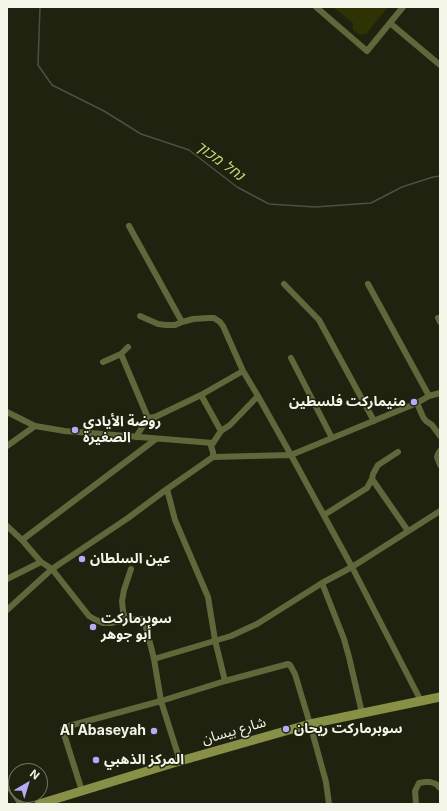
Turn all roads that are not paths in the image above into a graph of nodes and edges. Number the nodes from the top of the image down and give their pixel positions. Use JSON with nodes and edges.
{"nodes":[{"id":1,"x":316,"y":7,"type":"edge"},
{"id":2,"x":403,"y":7,"type":"edge"},
{"id":3,"x":390,"y":23,"type":"junction"},
{"id":4,"x":440,"y":65,"type":"edge"},
{"id":5,"x":129,"y":226,"type":"dead end"},
{"id":6,"x":284,"y":284,"type":"dead end"},
{"id":7,"x":368,"y":284,"type":"dead end"},
{"id":8,"x":140,"y":316,"type":"dead end"},
{"id":9,"x":182,"y":322,"type":"junction"},
{"id":10,"x":128,"y":347,"type":"dead end"},
{"id":11,"x":120,"y":354,"type":"junction"},
{"id":12,"x":291,"y":358,"type":"dead end"},
{"id":13,"x":103,"y":362,"type":"dead end"},
{"id":14,"x":243,"y":371,"type":"junction"},
{"id":15,"x":440,"y":393,"type":"edge"},
{"id":16,"x":201,"y":395,"type":"junction"},
{"id":17,"x":258,"y":396,"type":"junction"},
{"id":18,"x":429,"y":396,"type":"junction"},
{"id":19,"x":417,"y":403,"type":"junction"},
{"id":20,"x":7,"y":412,"type":"edge"},
{"id":21,"x":148,"y":418,"type":"junction"},
{"id":22,"x":374,"y":421,"type":"junction"},
{"id":23,"x":35,"y":426,"type":"junction"},
{"id":24,"x":221,"y":431,"type":"junction"},
{"id":25,"x":440,"y":436,"type":"edge"},
{"id":26,"x":136,"y":437,"type":"junction"},
{"id":27,"x":332,"y":438,"type":"junction"},
{"id":28,"x":156,"y":439,"type":"junction"},
{"id":29,"x":213,"y":443,"type":"junction"},
{"id":30,"x":7,"y":446,"type":"edge"},
{"id":31,"x":440,"y":451,"type":"edge"},
{"id":32,"x":398,"y":452,"type":"dead end"},
{"id":33,"x":291,"y":455,"type":"junction"},
{"id":34,"x":212,"y":457,"type":"junction"},
{"id":35,"x":440,"y":466,"type":"edge"},
{"id":36,"x":372,"y":479,"type":"junction"},
{"id":37,"x":166,"y":489,"type":"junction"},
{"id":38,"x":440,"y":511,"type":"edge"},
{"id":39,"x":324,"y":515,"type":"junction"},
{"id":40,"x":7,"y":526,"type":"edge"},
{"id":41,"x":408,"y":531,"type":"junction"},
{"id":42,"x":22,"y":540,"type":"junction"},
{"id":43,"x":41,"y":562,"type":"junction"},
{"id":44,"x":352,"y":567,"type":"junction"},
{"id":45,"x":52,"y":569,"type":"junction"},
{"id":46,"x":131,"y":569,"type":"dead end"},
{"id":47,"x":7,"y":579,"type":"edge"},
{"id":48,"x":322,"y":584,"type":"junction"},
{"id":49,"x":7,"y":610,"type":"edge"},
{"id":50,"x":125,"y":620,"type":"junction"},
{"id":51,"x":216,"y":640,"type":"junction"},
{"id":52,"x":154,"y":659,"type":"junction"},
{"id":53,"x":225,"y":681,"type":"junction"},
{"id":54,"x":440,"y":697,"type":"edge"},
{"id":55,"x":161,"y":701,"type":"junction"},
{"id":56,"x":421,"y":701,"type":"junction"},
{"id":57,"x":362,"y":713,"type":"junction"},
{"id":58,"x":310,"y":724,"type":"junction"},
{"id":59,"x":180,"y":761,"type":"junction"},
{"id":60,"x":7,"y":784,"type":"edge"},
{"id":61,"x":440,"y":788,"type":"edge"},
{"id":62,"x":82,"y":791,"type":"junction"},
{"id":63,"x":21,"y":804,"type":"edge"},
{"id":64,"x":40,"y":804,"type":"edge"},
{"id":65,"x":329,"y":804,"type":"edge"},
{"id":66,"x":416,"y":804,"type":"edge"}],
"edges":[{"from":1,"to":3,"type":"street"},
{"from":2,"to":3,"type":"street"},
{"from":3,"to":4,"type":"street"},
{"from":5,"to":9,"type":"street"},
{"from":6,"to":22,"type":"street"},
{"from":7,"to":18,"type":"street"},
{"from":8,"to":9,"type":"street"},
{"from":9,"to":14,"type":"street"},
{"from":10,"to":11,"type":"street"},
{"from":11,"to":13,"type":"street"},
{"from":11,"to":21,"type":"street"},
{"from":12,"to":27,"type":"street"},
{"from":14,"to":16,"type":"street"},
{"from":14,"to":17,"type":"street"},
{"from":15,"to":18,"type":"street"},
{"from":16,"to":21,"type":"street"},
{"from":16,"to":24,"type":"street"},
{"from":17,"to":24,"type":"street"},
{"from":17,"to":33,"type":"street"},
{"from":18,"to":19,"type":"street"},
{"from":19,"to":22,"type":"street"},
{"from":19,"to":25,"type":"street"},
{"from":20,"to":23,"type":"street"},
{"from":21,"to":26,"type":"street"},
{"from":22,"to":27,"type":"street"},
{"from":23,"to":26,"type":"street"},
{"from":23,"to":30,"type":"street"},
{"from":24,"to":29,"type":"street"},
{"from":26,"to":28,"type":"street"},
{"from":27,"to":33,"type":"street"},
{"from":28,"to":29,"type":"street"},
{"from":28,"to":42,"type":"street"},
{"from":29,"to":34,"type":"street"},
{"from":31,"to":35,"type":"street"},
{"from":32,"to":36,"type":"street"},
{"from":33,"to":34,"type":"street"},
{"from":33,"to":39,"type":"street"},
{"from":34,"to":37,"type":"street"},
{"from":36,"to":39,"type":"street"},
{"from":36,"to":41,"type":"street"},
{"from":37,"to":45,"type":"street"},
{"from":37,"to":51,"type":"street"},
{"from":38,"to":41,"type":"street"},
{"from":39,"to":44,"type":"street"},
{"from":40,"to":42,"type":"street"},
{"from":41,"to":44,"type":"street"},
{"from":42,"to":43,"type":"street"},
{"from":43,"to":45,"type":"street"},
{"from":43,"to":47,"type":"street"},
{"from":44,"to":48,"type":"street"},
{"from":44,"to":56,"type":"street"},
{"from":45,"to":49,"type":"street"},
{"from":45,"to":50,"type":"street"},
{"from":46,"to":50,"type":"street"},
{"from":48,"to":51,"type":"street"},
{"from":48,"to":57,"type":"street"},
{"from":50,"to":52,"type":"street"},
{"from":51,"to":52,"type":"street"},
{"from":51,"to":53,"type":"street"},
{"from":52,"to":55,"type":"street"},
{"from":53,"to":55,"type":"street"},
{"from":53,"to":58,"type":"street"},
{"from":54,"to":56,"type":"street","name":"شارع بيسان"},
{"from":55,"to":59,"type":"street"},
{"from":55,"to":62,"type":"street"},
{"from":56,"to":57,"type":"street","name":"شارع بيسان"},
{"from":57,"to":58,"type":"street","name":"شارع بيسان"},
{"from":58,"to":59,"type":"street","name":"شارع بيسان"},
{"from":58,"to":65,"type":"street"},
{"from":59,"to":62,"type":"street","name":"شارع بيسان"},
{"from":60,"to":63,"type":"street"},
{"from":61,"to":66,"type":"street"},
{"from":62,"to":64,"type":"street","name":"شارع بيسان"}]}
